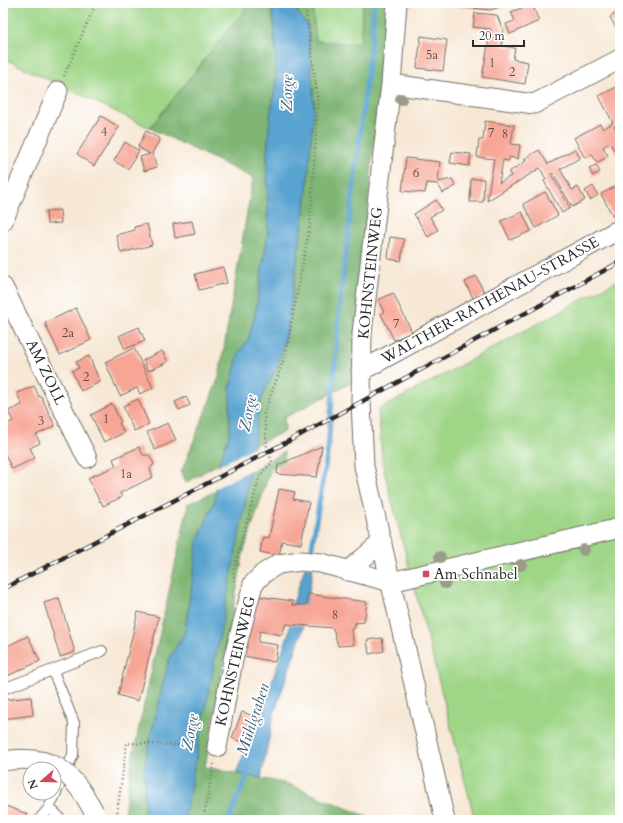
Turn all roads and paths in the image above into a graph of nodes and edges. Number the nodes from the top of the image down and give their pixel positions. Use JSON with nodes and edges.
{"nodes":[{"id":1,"x":96,"y":3,"type":"edge"},
{"id":2,"x":304,"y":3,"type":"edge"},
{"id":3,"x":397,"y":3,"type":"edge"},
{"id":4,"x":620,"y":58,"type":"edge"},
{"id":5,"x":391,"y":84,"type":"junction"},
{"id":6,"x":58,"y":91,"type":"joint"},
{"id":7,"x":3,"y":221,"type":"edge"},
{"id":8,"x":620,"y":229,"type":"edge"},
{"id":9,"x":3,"y":287,"type":"edge"},
{"id":10,"x":361,"y":371,"type":"junction"},
{"id":11,"x":87,"y":458,"type":"dead end"},
{"id":12,"x":620,"y":528,"type":"edge"},
{"id":13,"x":382,"y":542,"type":"junction"},
{"id":14,"x":348,"y":571,"type":"junction"},
{"id":15,"x":391,"y":582,"type":"junction"},
{"id":16,"x":253,"y":584,"type":"junction"},
{"id":17,"x":102,"y":651,"type":"dead end"},
{"id":18,"x":52,"y":671,"type":"junction"},
{"id":19,"x":3,"y":689,"type":"edge"},
{"id":20,"x":208,"y":746,"type":"junction"},
{"id":21,"x":3,"y":761,"type":"edge"},
{"id":22,"x":49,"y":808,"type":"junction"},
{"id":23,"x":39,"y":820,"type":"edge"},
{"id":24,"x":60,"y":820,"type":"edge"},
{"id":25,"x":94,"y":820,"type":"edge"},
{"id":26,"x":116,"y":820,"type":"edge"},
{"id":27,"x":203,"y":820,"type":"edge"},
{"id":28,"x":445,"y":820,"type":"edge"}],
"edges":[{"from":1,"to":6,"type":"path"},
{"from":2,"to":16,"type":"path"},
{"from":3,"to":5,"type":"street","name":"KOHNSTEINWEG"},
{"from":4,"to":5,"type":"street"},
{"from":5,"to":10,"type":"street","name":"KOHNSTEINWEG"},
{"from":6,"to":7,"type":"street"},
{"from":8,"to":10,"type":"street","name":"WALTHER-RATHENAU-STRASSE"},
{"from":9,"to":11,"type":"street","name":"AM ZOLL"},
{"from":10,"to":13,"type":"street","name":"KOHNSTEINWEG"},
{"from":12,"to":15,"type":"street"},
{"from":13,"to":14,"type":"street"},
{"from":13,"to":15,"type":"street","name":"KOHNSTEINWEG"},
{"from":14,"to":15,"type":"street","name":"KOHNSTEINWEG"},
{"from":14,"to":16,"type":"street","name":"KOHNSTEINWEG"},
{"from":15,"to":28,"type":"street","name":"KOHNSTEINWEG"},
{"from":16,"to":20,"type":"street","name":"KOHNSTEINWEG"},
{"from":17,"to":18,"type":"lane"},
{"from":18,"to":19,"type":"lane"},
{"from":18,"to":22,"type":"lane"},
{"from":20,"to":26,"type":"path"},
{"from":20,"to":27,"type":"path"},
{"from":21,"to":25,"type":"street","bridge":true},
{"from":22,"to":23,"type":"lane"},
{"from":22,"to":24,"type":"lane"}]}
